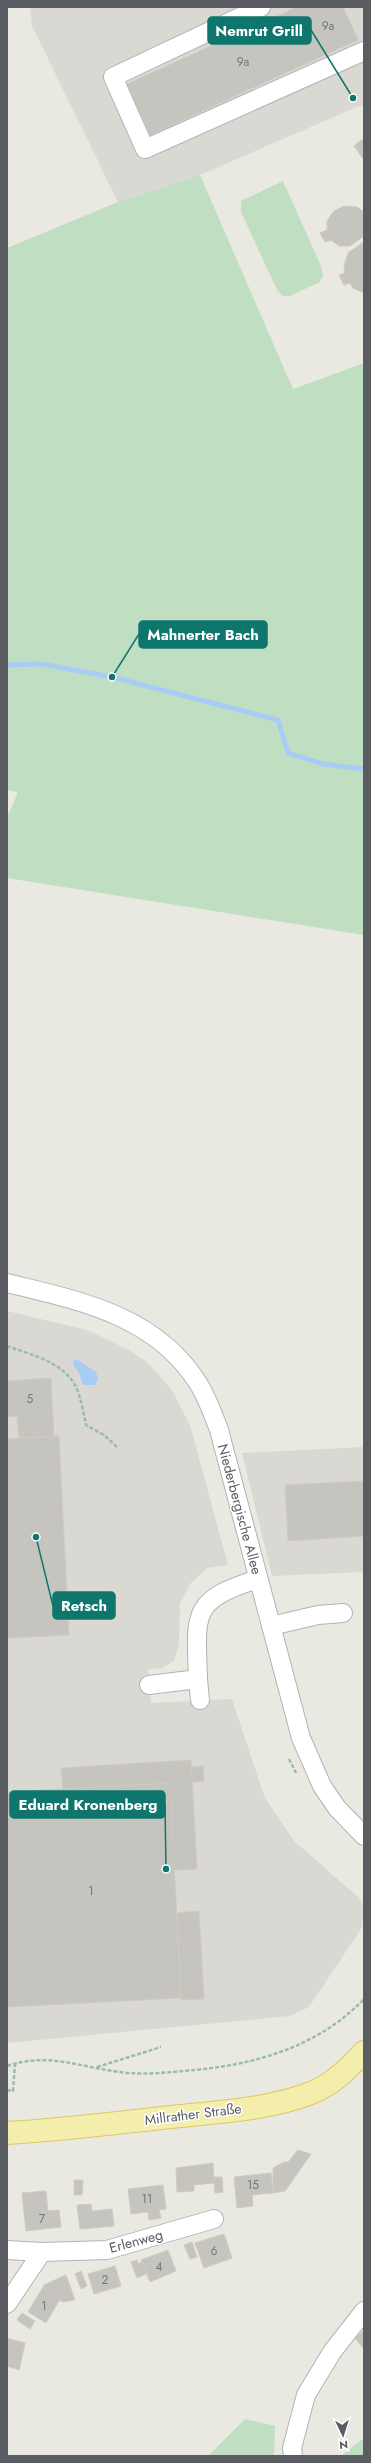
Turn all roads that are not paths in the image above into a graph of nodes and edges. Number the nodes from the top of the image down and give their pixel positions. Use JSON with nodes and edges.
{"nodes":[{"id":1,"x":261,"y":7,"type":"edge"},
{"id":2,"x":364,"y":51,"type":"edge"},
{"id":3,"x":7,"y":1283,"type":"edge"},
{"id":4,"x":258,"y":1579,"type":"junction"},
{"id":5,"x":344,"y":1613,"type":"dead end"},
{"id":6,"x":271,"y":1626,"type":"junction"},
{"id":7,"x":198,"y":1679,"type":"junction"},
{"id":8,"x":149,"y":1685,"type":"dead end"},
{"id":9,"x":200,"y":1700,"type":"dead end"},
{"id":10,"x":364,"y":1836,"type":"edge"},
{"id":11,"x":364,"y":2052,"type":"edge"},
{"id":12,"x":7,"y":2133,"type":"edge"},
{"id":13,"x":214,"y":2219,"type":"dead end"},
{"id":14,"x":7,"y":2250,"type":"edge"},
{"id":15,"x":42,"y":2252,"type":"junction"},
{"id":16,"x":7,"y":2304,"type":"edge"},
{"id":17,"x":364,"y":2311,"type":"edge"},
{"id":18,"x":293,"y":2456,"type":"edge"}],
"edges":[{"from":1,"to":2,"type":"street"},
{"from":3,"to":4,"type":"street","name":"Niederbergische Allee"},
{"from":4,"to":6,"type":"street","name":"Niederbergische Allee"},
{"from":4,"to":7,"type":"street"},
{"from":5,"to":6,"type":"street"},
{"from":6,"to":10,"type":"street","name":"Niederbergische Allee"},
{"from":7,"to":8,"type":"street"},
{"from":7,"to":9,"type":"street"},
{"from":11,"to":12,"type":"main road","name":"Millrather Straße"},
{"from":13,"to":15,"type":"street","name":"Erlenweg"},
{"from":14,"to":15,"type":"street","name":"Erlenweg"},
{"from":15,"to":16,"type":"street"},
{"from":17,"to":18,"type":"street"}]}
